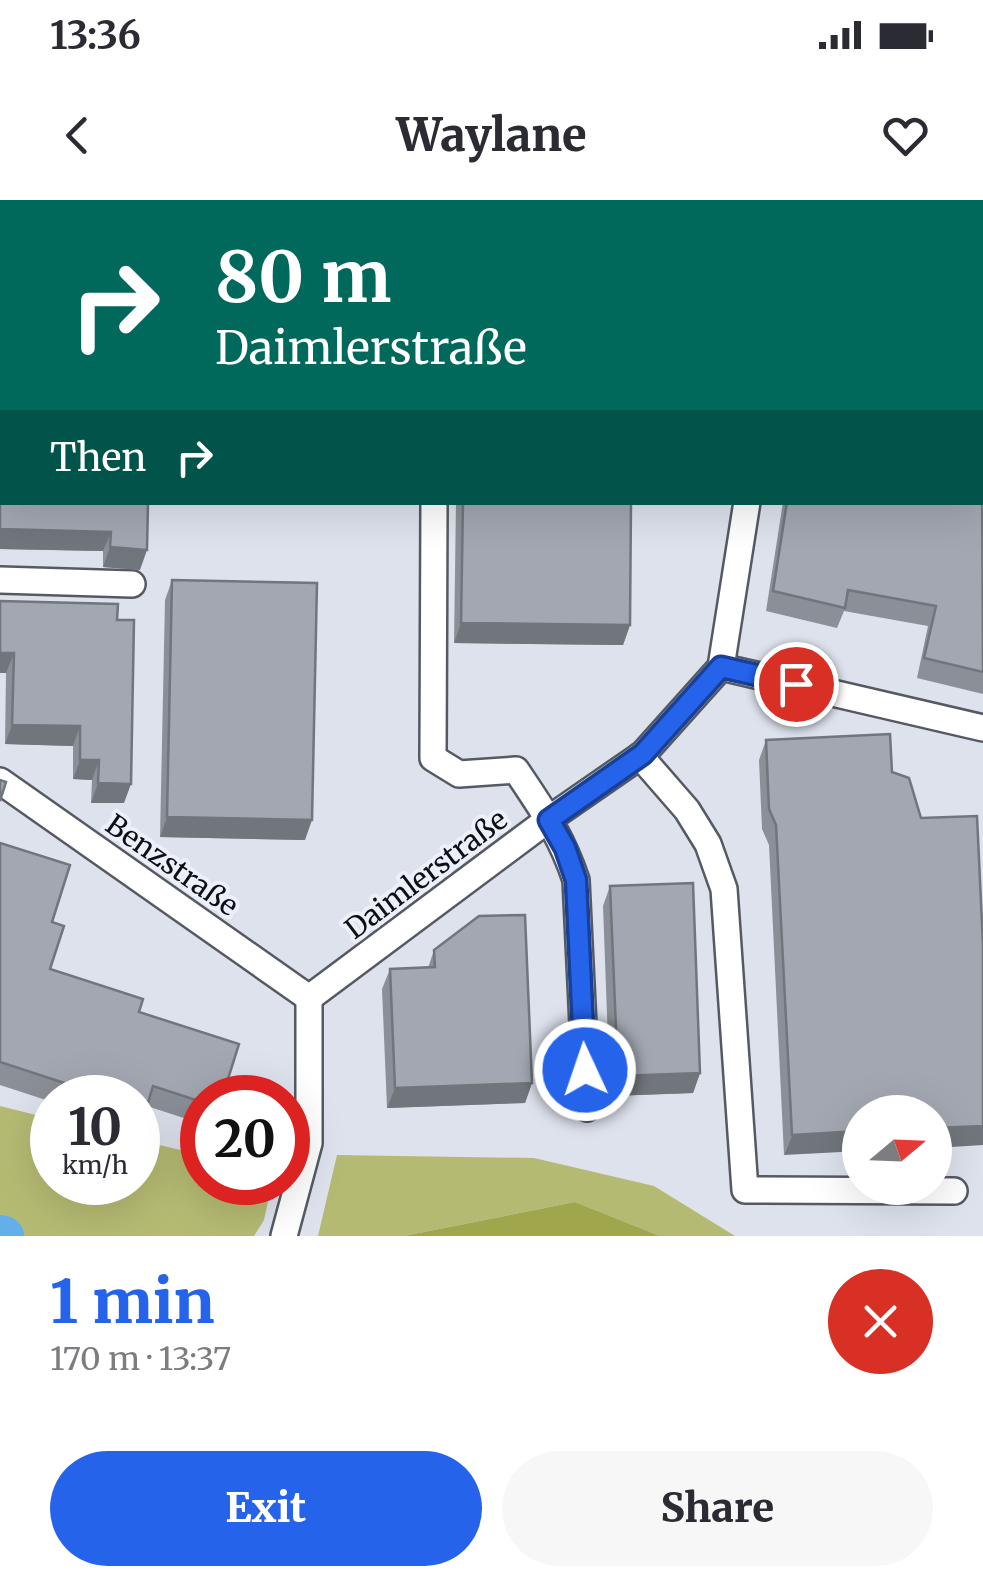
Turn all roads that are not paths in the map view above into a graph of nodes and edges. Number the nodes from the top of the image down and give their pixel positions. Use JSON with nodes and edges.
{"nodes":[{"id":1,"x":434,"y":505,"type":"edge"},
{"id":2,"x":746,"y":505,"type":"edge"},
{"id":3,"x":0,"y":580,"type":"edge"},
{"id":4,"x":132,"y":584,"type":"dead end"},
{"id":5,"x":721,"y":667,"type":"junction"},
{"id":6,"x":983,"y":728,"type":"edge"},
{"id":7,"x":640,"y":756,"type":"junction"},
{"id":8,"x":0,"y":782,"type":"edge"},
{"id":9,"x":549,"y":820,"type":"junction"},
{"id":10,"x":310,"y":998,"type":"junction"},
{"id":11,"x":587,"y":1108,"type":"dead end"},
{"id":12,"x":954,"y":1191,"type":"dead end"},
{"id":13,"x":287,"y":1228,"type":"edge"}],
"edges":[{"from":1,"to":9,"type":"street"},
{"from":2,"to":5,"type":"street"},
{"from":3,"to":4,"type":"street"},
{"from":5,"to":6,"type":"street"},
{"from":5,"to":7,"type":"street","name":"Daimlerstraße"},
{"from":7,"to":9,"type":"street","name":"Daimlerstraße"},
{"from":7,"to":12,"type":"street"},
{"from":8,"to":10,"type":"street","name":"Benzstraße"},
{"from":9,"to":10,"type":"street","name":"Daimlerstraße"},
{"from":9,"to":11,"type":"street"},
{"from":10,"to":13,"type":"street"}]}
